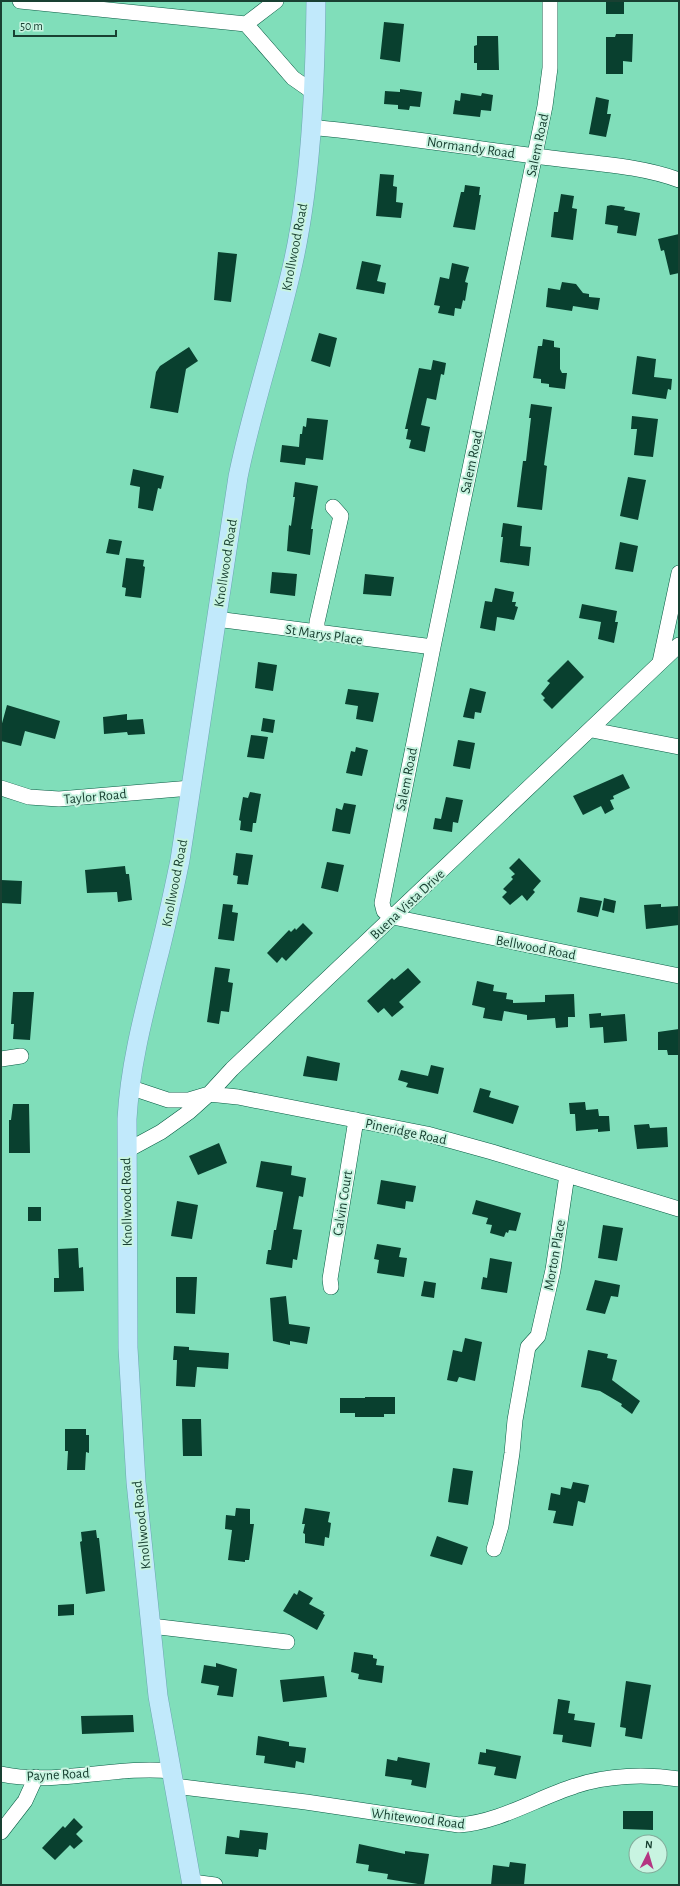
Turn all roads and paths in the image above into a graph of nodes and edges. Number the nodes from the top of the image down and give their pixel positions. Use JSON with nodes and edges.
{"nodes":[{"id":1,"x":20,"y":1,"type":"edge"},
{"id":2,"x":276,"y":1,"type":"edge"},
{"id":3,"x":316,"y":1,"type":"edge"},
{"id":4,"x":550,"y":1,"type":"edge"},
{"id":5,"x":246,"y":24,"type":"junction"},
{"id":6,"x":312,"y":92,"type":"junction"},
{"id":7,"x":310,"y":127,"type":"junction"},
{"id":8,"x":534,"y":156,"type":"junction"},
{"id":9,"x":679,"y":180,"type":"edge"},
{"id":10,"x":333,"y":507,"type":"dead end"},
{"id":11,"x":679,"y":573,"type":"edge"},
{"id":12,"x":216,"y":619,"type":"junction"},
{"id":13,"x":317,"y":633,"type":"junction"},
{"id":14,"x":679,"y":645,"type":"edge"},
{"id":15,"x":433,"y":647,"type":"junction"},
{"id":16,"x":660,"y":662,"type":"junction"},
{"id":17,"x":592,"y":730,"type":"junction"},
{"id":18,"x":679,"y":747,"type":"edge"},
{"id":19,"x":1,"y":788,"type":"edge"},
{"id":20,"x":191,"y":788,"type":"junction"},
{"id":21,"x":394,"y":916,"type":"junction"},
{"id":22,"x":679,"y":976,"type":"edge"},
{"id":23,"x":20,"y":1056,"type":"dead end"},
{"id":24,"x":1,"y":1059,"type":"edge"},
{"id":25,"x":129,"y":1087,"type":"junction"},
{"id":26,"x":209,"y":1094,"type":"junction"},
{"id":27,"x":356,"y":1120,"type":"junction"},
{"id":28,"x":126,"y":1151,"type":"junction"},
{"id":29,"x":568,"y":1175,"type":"junction"},
{"id":30,"x":679,"y":1209,"type":"edge"},
{"id":31,"x":331,"y":1287,"type":"dead end"},
{"id":32,"x":494,"y":1549,"type":"dead end"},
{"id":33,"x":151,"y":1626,"type":"junction"},
{"id":34,"x":287,"y":1642,"type":"dead end"},
{"id":35,"x":1,"y":1774,"type":"edge"},
{"id":36,"x":36,"y":1778,"type":"junction"},
{"id":37,"x":173,"y":1779,"type":"junction"},
{"id":38,"x":679,"y":1779,"type":"edge"},
{"id":39,"x":1,"y":1832,"type":"edge"},
{"id":40,"x":192,"y":1884,"type":"edge"},
{"id":41,"x":215,"y":1885,"type":"edge"}],
"edges":[{"from":1,"to":5,"type":"street"},
{"from":2,"to":5,"type":"street"},
{"from":3,"to":6,"type":"main road","name":"Knollwood Road"},
{"from":4,"to":8,"type":"street","name":"Salem Road"},
{"from":5,"to":6,"type":"street"},
{"from":6,"to":7,"type":"main road","name":"Knollwood Road"},
{"from":7,"to":8,"type":"street","name":"Normandy Road"},
{"from":7,"to":12,"type":"main road","name":"Knollwood Road"},
{"from":8,"to":9,"type":"street","name":"Normandy Road"},
{"from":8,"to":15,"type":"street","name":"Salem Road"},
{"from":10,"to":13,"type":"street"},
{"from":11,"to":16,"type":"street"},
{"from":12,"to":13,"type":"street","name":"St Marys Place"},
{"from":12,"to":20,"type":"main road","name":"Knollwood Road"},
{"from":13,"to":15,"type":"street","name":"St Marys Place"},
{"from":14,"to":16,"type":"street","name":"Buena Vista Drive"},
{"from":15,"to":21,"type":"street","name":"Salem Road"},
{"from":16,"to":17,"type":"street","name":"Buena Vista Drive"},
{"from":17,"to":18,"type":"street"},
{"from":17,"to":21,"type":"street","name":"Buena Vista Drive"},
{"from":19,"to":20,"type":"street","name":"Taylor Road"},
{"from":20,"to":25,"type":"main road","name":"Knollwood Road"},
{"from":21,"to":22,"type":"street","name":"Bellwood Road"},
{"from":21,"to":26,"type":"street","name":"Buena Vista Drive"},
{"from":23,"to":24,"type":"street"},
{"from":25,"to":26,"type":"street","name":"Pineridge Road"},
{"from":25,"to":28,"type":"main road","name":"Knollwood Road"},
{"from":26,"to":27,"type":"street","name":"Pineridge Road"},
{"from":26,"to":28,"type":"street","name":"Buena Vista Drive"},
{"from":27,"to":29,"type":"street","name":"Pineridge Road"},
{"from":27,"to":31,"type":"street","name":"Calvin Court"},
{"from":28,"to":33,"type":"main road","name":"Knollwood Road"},
{"from":29,"to":30,"type":"street","name":"Pineridge Road"},
{"from":29,"to":32,"type":"street","name":"Morton Place"},
{"from":33,"to":34,"type":"street"},
{"from":33,"to":37,"type":"main road","name":"Knollwood Road"},
{"from":35,"to":36,"type":"street","name":"Payne Road"},
{"from":36,"to":37,"type":"street","name":"Payne Road"},
{"from":36,"to":39,"type":"street"},
{"from":37,"to":38,"type":"street","name":"Whitewood Road"},
{"from":37,"to":40,"type":"main road","name":"Knollwood Road"},
{"from":40,"to":41,"type":"street"}]}
